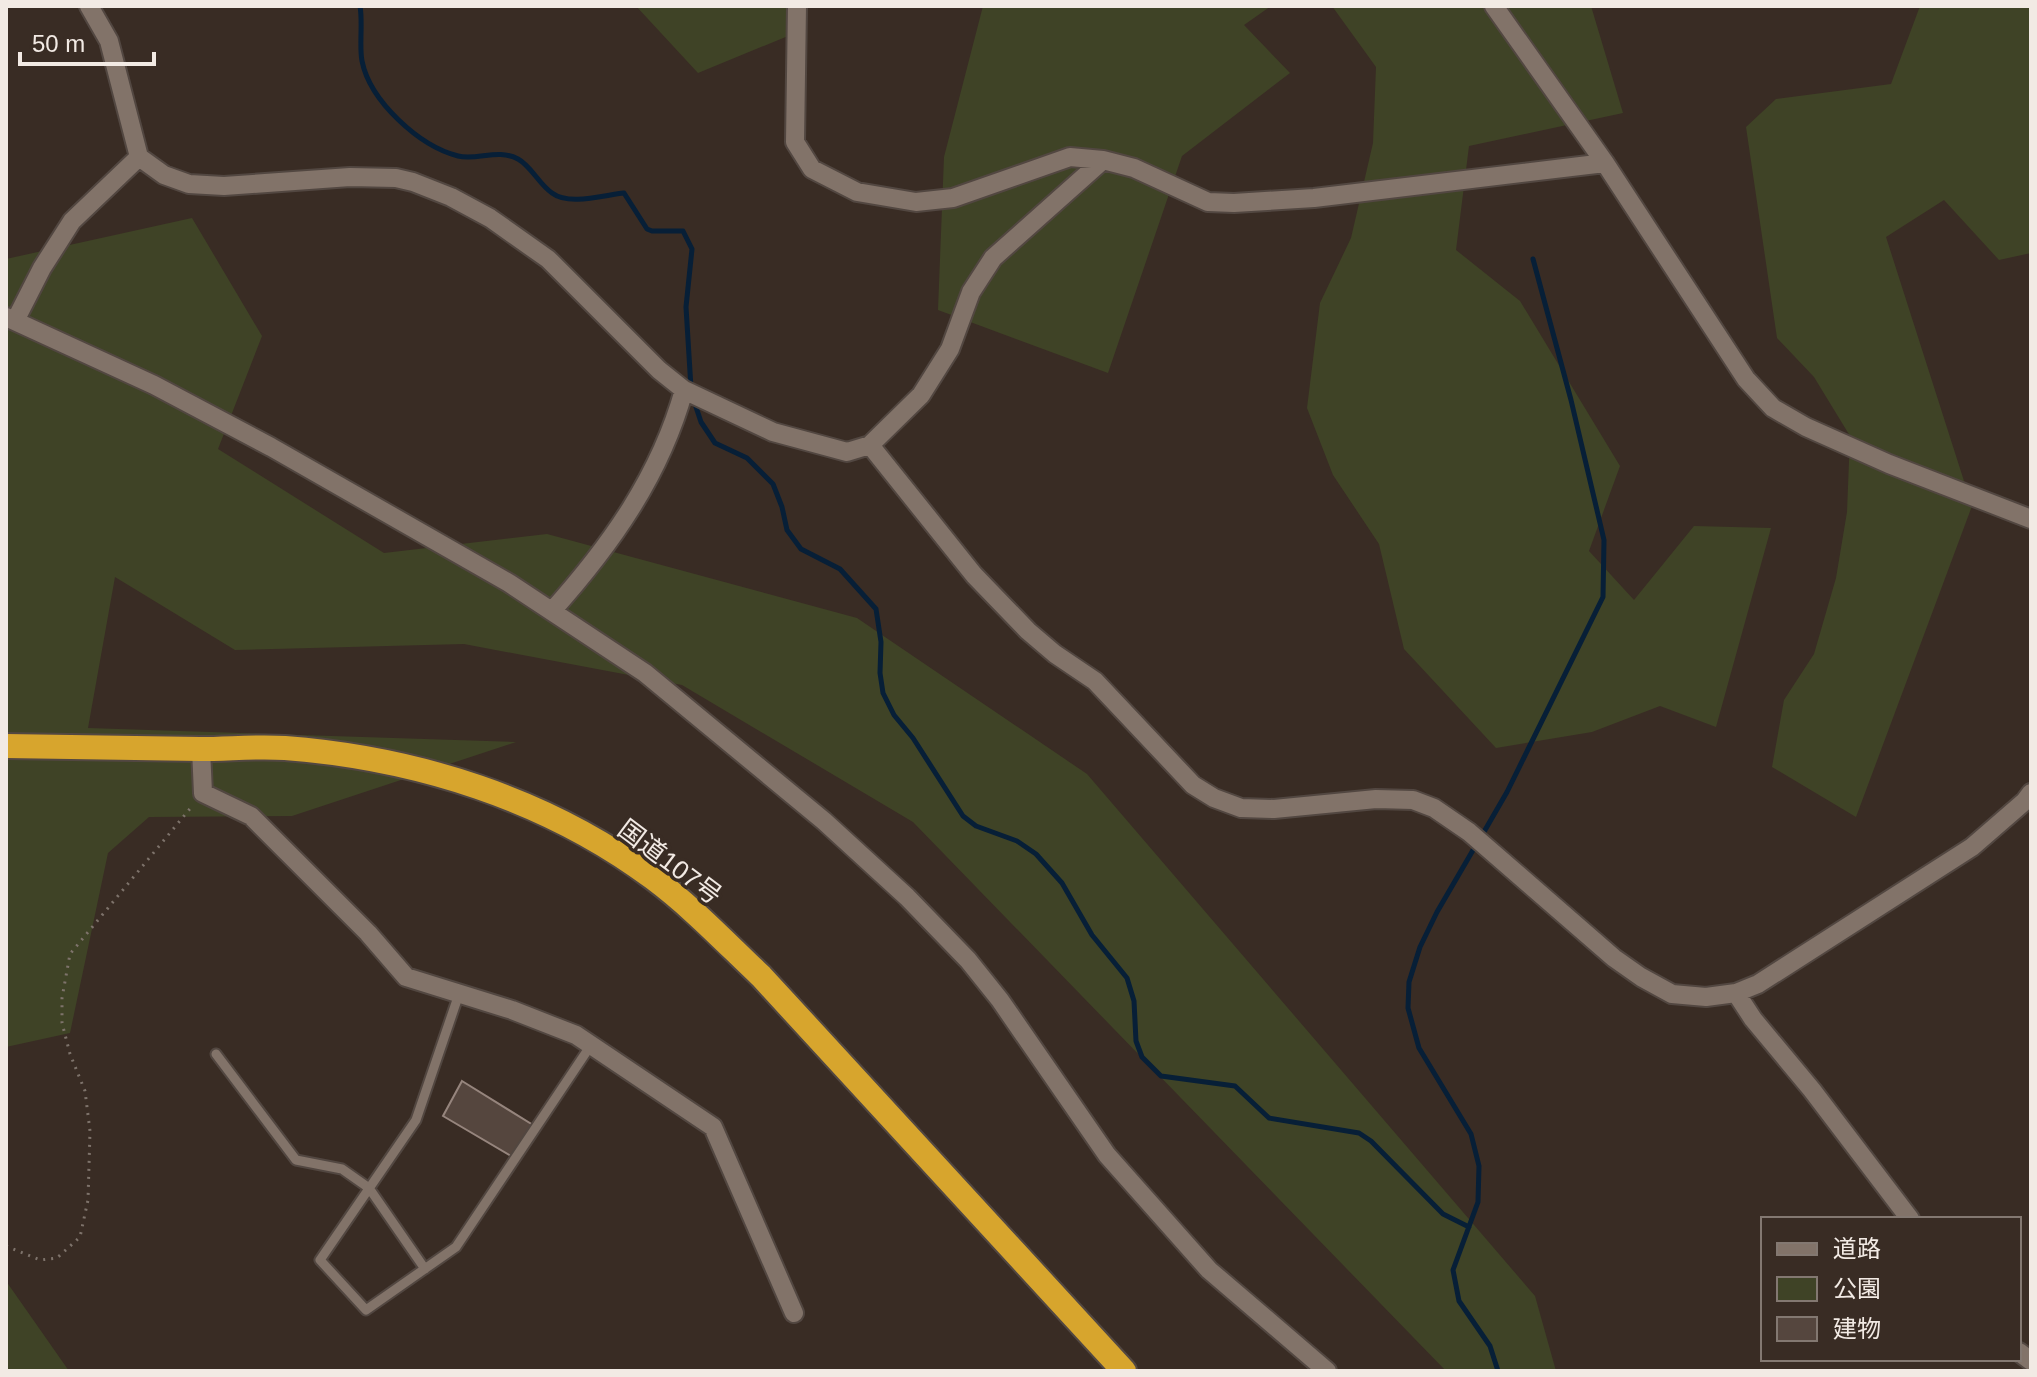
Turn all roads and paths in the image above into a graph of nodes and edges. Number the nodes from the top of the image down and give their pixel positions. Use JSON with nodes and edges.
{"nodes":[{"id":1,"x":89,"y":6,"type":"edge"},
{"id":2,"x":797,"y":6,"type":"edge"},
{"id":3,"x":1494,"y":6,"type":"edge"},
{"id":4,"x":139,"y":157,"type":"junction"},
{"id":5,"x":1103,"y":160,"type":"junction"},
{"id":6,"x":1605,"y":163,"type":"junction"},
{"id":7,"x":10,"y":319,"type":"edge"},
{"id":8,"x":684,"y":390,"type":"junction"},
{"id":9,"x":870,"y":445,"type":"junction"},
{"id":10,"x":2031,"y":519,"type":"edge"},
{"id":11,"x":552,"y":611,"type":"junction"},
{"id":12,"x":6,"y":746,"type":"edge"},
{"id":13,"x":201,"y":749,"type":"junction"},
{"id":14,"x":203,"y":793,"type":"junction"},
{"id":15,"x":2031,"y":793,"type":"edge"},
{"id":16,"x":1736,"y":993,"type":"junction"},
{"id":17,"x":459,"y":994,"type":"junction"},
{"id":18,"x":591,"y":1045,"type":"junction"},
{"id":19,"x":216,"y":1054,"type":"dead end"},
{"id":20,"x":369,"y":1188,"type":"junction"},
{"id":21,"x":1908,"y":1217,"type":"edge"},
{"id":22,"x":6,"y":1246,"type":"edge"},
{"id":23,"x":425,"y":1269,"type":"junction"},
{"id":24,"x":794,"y":1313,"type":"dead end"},
{"id":25,"x":1124,"y":1371,"type":"edge"},
{"id":26,"x":1327,"y":1371,"type":"edge"}],
"edges":[{"from":1,"to":4,"type":"street"},
{"from":2,"to":5,"type":"street"},
{"from":3,"to":6,"type":"street"},
{"from":4,"to":7,"type":"street"},
{"from":4,"to":8,"type":"street"},
{"from":5,"to":6,"type":"street"},
{"from":5,"to":9,"type":"street"},
{"from":6,"to":10,"type":"street"},
{"from":7,"to":11,"type":"street"},
{"from":8,"to":9,"type":"street"},
{"from":8,"to":11,"type":"street"},
{"from":9,"to":16,"type":"street"},
{"from":11,"to":26,"type":"street"},
{"from":12,"to":13,"type":"highway","name":"国道107号"},
{"from":13,"to":14,"type":"street"},
{"from":13,"to":25,"type":"highway","name":"国道107号"},
{"from":14,"to":17,"type":"street"},
{"from":14,"to":22,"type":"path"},
{"from":15,"to":16,"type":"street"},
{"from":16,"to":21,"type":"street"},
{"from":17,"to":18,"type":"street"},
{"from":17,"to":20,"type":"lane"},
{"from":18,"to":23,"type":"lane"},
{"from":18,"to":24,"type":"street"},
{"from":19,"to":20,"type":"lane"},
{"from":20,"to":23,"type":"lane"},
{"from":20,"to":23,"type":"lane"}]}
